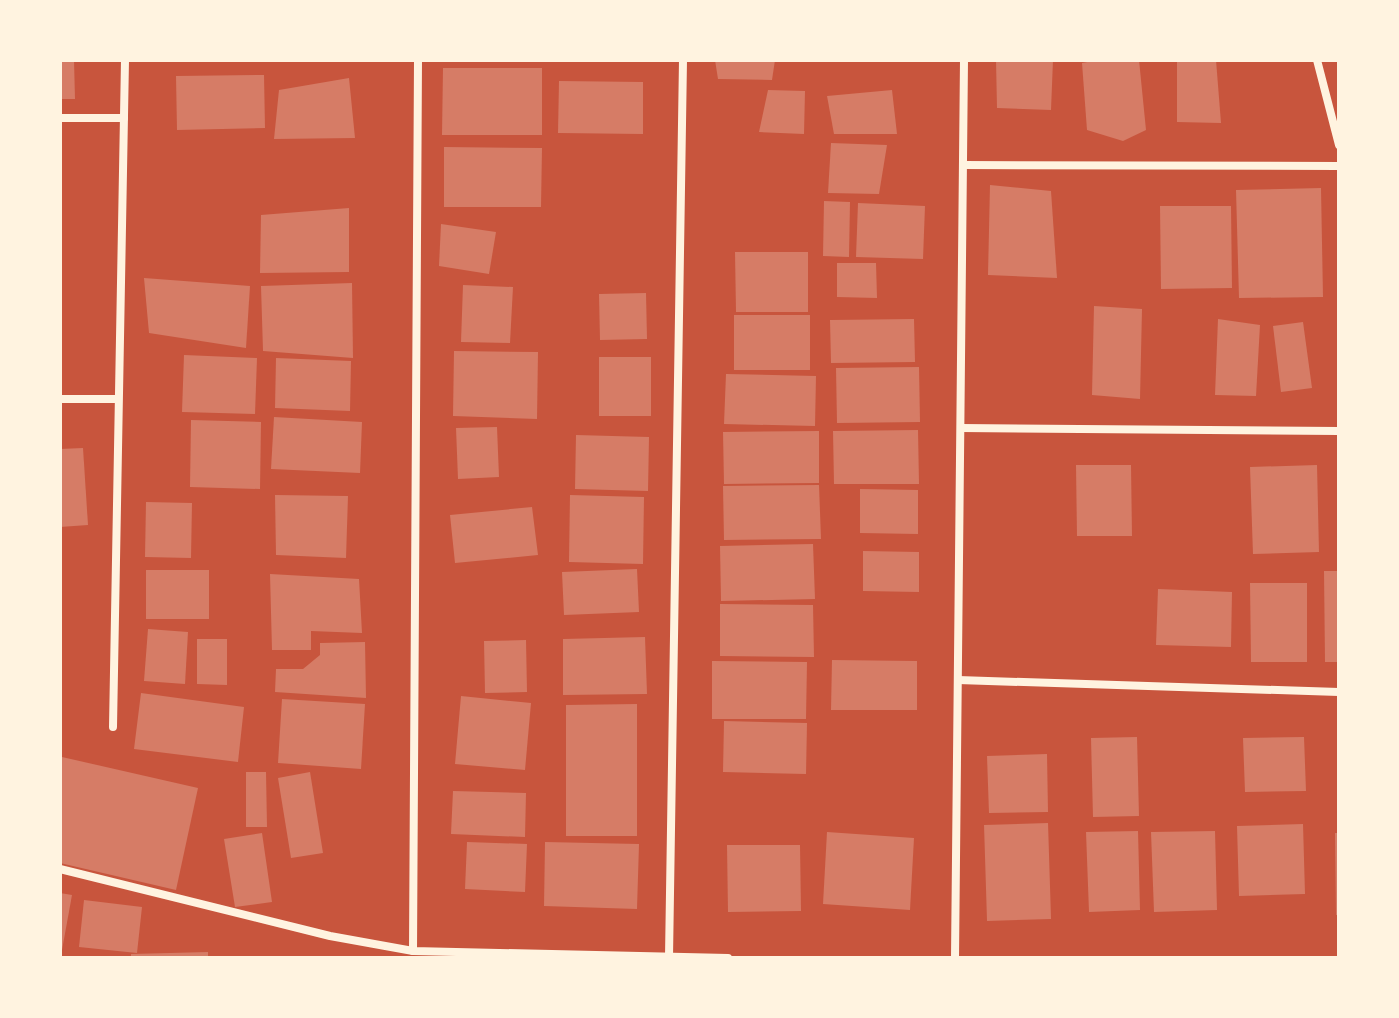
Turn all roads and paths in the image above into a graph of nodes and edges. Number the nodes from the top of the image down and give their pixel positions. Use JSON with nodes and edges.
{"nodes":[{"id":1,"x":125,"y":60,"type":"edge"},
{"id":2,"x":418,"y":60,"type":"edge"},
{"id":3,"x":683,"y":60,"type":"edge"},
{"id":4,"x":964,"y":60,"type":"edge"},
{"id":5,"x":1317,"y":60,"type":"edge"},
{"id":6,"x":60,"y":118,"type":"edge"},
{"id":7,"x":124,"y":118,"type":"junction"},
{"id":8,"x":1339,"y":145,"type":"edge"},
{"id":9,"x":963,"y":165,"type":"junction"},
{"id":10,"x":1339,"y":166,"type":"edge"},
{"id":11,"x":60,"y":399,"type":"edge"},
{"id":12,"x":118,"y":399,"type":"junction"},
{"id":13,"x":961,"y":428,"type":"junction"},
{"id":14,"x":1339,"y":431,"type":"edge"},
{"id":15,"x":958,"y":680,"type":"junction"},
{"id":16,"x":1339,"y":692,"type":"edge"},
{"id":17,"x":113,"y":727,"type":"dead end"},
{"id":18,"x":60,"y":869,"type":"edge"},
{"id":19,"x":413,"y":951,"type":"junction"},
{"id":20,"x":669,"y":957,"type":"edge"},
{"id":21,"x":728,"y":958,"type":"edge"},
{"id":22,"x":955,"y":958,"type":"edge"}],
"edges":[{"from":1,"to":7,"type":"street"},
{"from":2,"to":19,"type":"street"},
{"from":3,"to":20,"type":"street"},
{"from":4,"to":9,"type":"street"},
{"from":5,"to":8,"type":"street"},
{"from":6,"to":7,"type":"street"},
{"from":7,"to":12,"type":"street"},
{"from":9,"to":10,"type":"street"},
{"from":9,"to":13,"type":"street"},
{"from":11,"to":12,"type":"street"},
{"from":12,"to":17,"type":"street"},
{"from":13,"to":14,"type":"street"},
{"from":13,"to":15,"type":"street"},
{"from":15,"to":16,"type":"street"},
{"from":15,"to":22,"type":"street"},
{"from":18,"to":19,"type":"street"},
{"from":19,"to":20,"type":"street"},
{"from":20,"to":21,"type":"street"}]}
